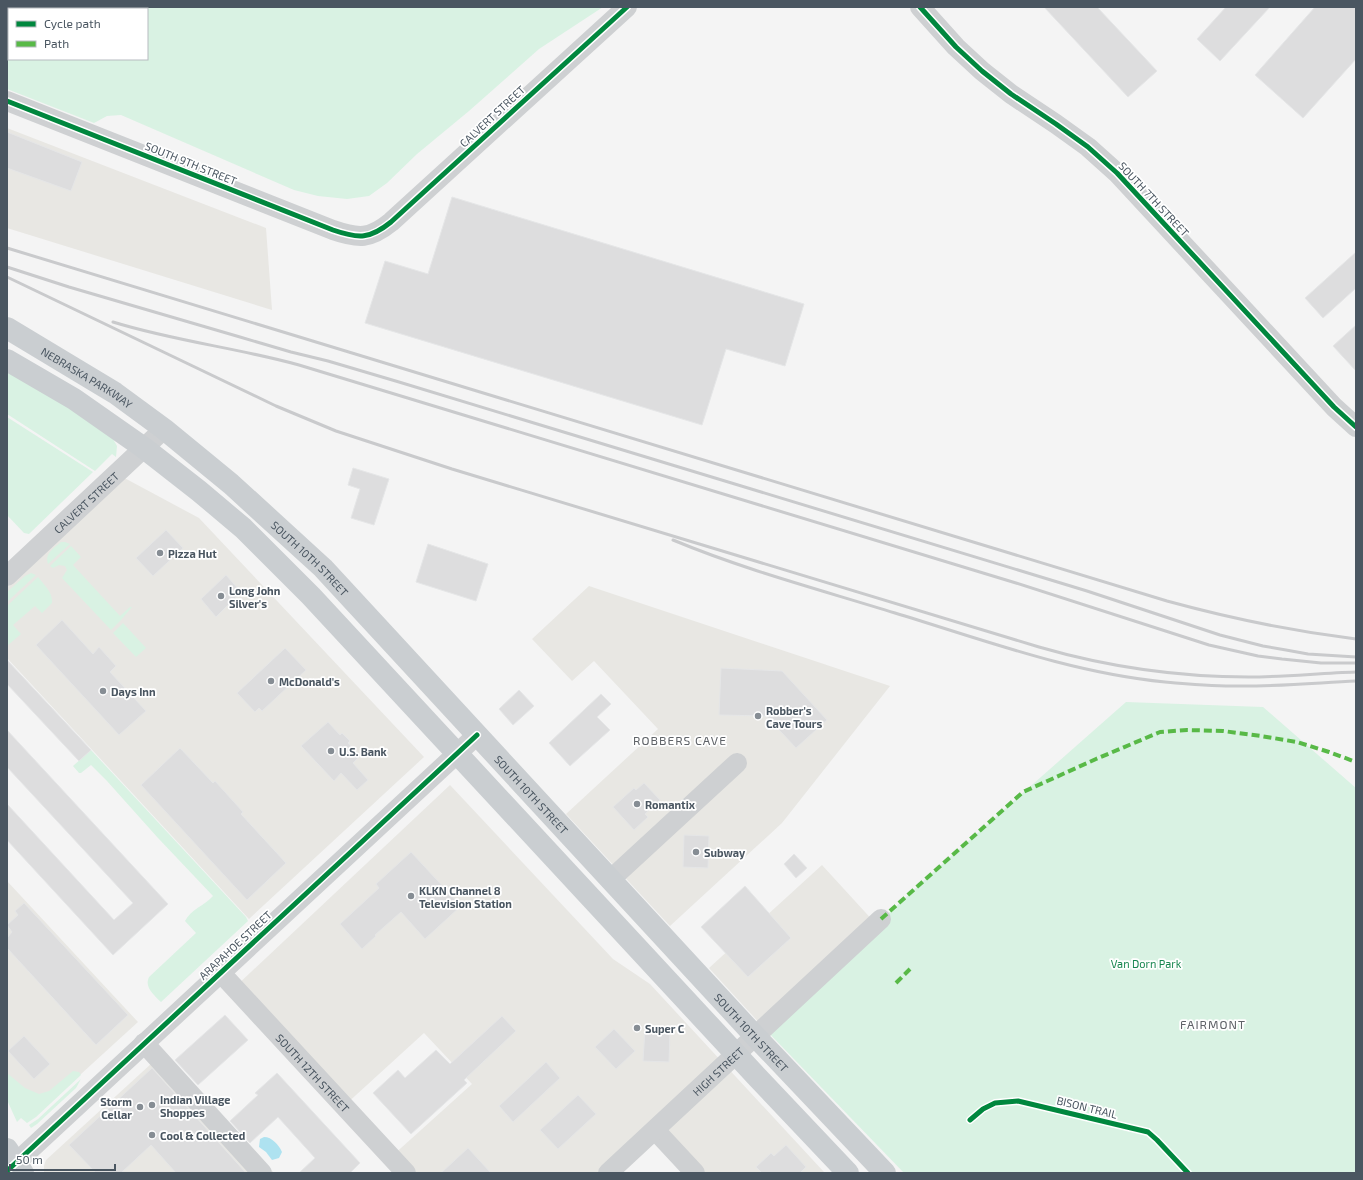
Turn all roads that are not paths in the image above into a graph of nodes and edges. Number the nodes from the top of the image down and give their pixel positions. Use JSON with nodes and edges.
{"nodes":[{"id":1,"x":627,"y":7,"type":"edge"},
{"id":2,"x":920,"y":7,"type":"edge"},
{"id":3,"x":7,"y":101,"type":"edge"},
{"id":4,"x":368,"y":236,"type":"joint"},
{"id":5,"x":7,"y":328,"type":"edge"},
{"id":6,"x":7,"y":360,"type":"edge"},
{"id":7,"x":1356,"y":426,"type":"edge"},
{"id":8,"x":164,"y":429,"type":"junction"},
{"id":9,"x":144,"y":448,"type":"junction"},
{"id":10,"x":7,"y":576,"type":"edge"},
{"id":11,"x":476,"y":735,"type":"junction"},
{"id":12,"x":457,"y":753,"type":"junction"},
{"id":13,"x":737,"y":763,"type":"dead end"},
{"id":14,"x":610,"y":880,"type":"junction"},
{"id":15,"x":881,"y":919,"type":"dead end"},
{"id":16,"x":220,"y":972,"type":"junction"},
{"id":17,"x":755,"y":1036,"type":"junction"},
{"id":18,"x":144,"y":1044,"type":"junction"},
{"id":19,"x":736,"y":1054,"type":"junction"},
{"id":20,"x":655,"y":1130,"type":"junction"},
{"id":21,"x":13,"y":1164,"type":"edge"},
{"id":22,"x":262,"y":1173,"type":"edge"},
{"id":23,"x":406,"y":1173,"type":"edge"},
{"id":24,"x":608,"y":1173,"type":"edge"},
{"id":25,"x":695,"y":1173,"type":"edge"},
{"id":26,"x":848,"y":1173,"type":"edge"},
{"id":27,"x":885,"y":1173,"type":"edge"}],
"edges":[{"from":1,"to":4,"type":"street","name":"CALVERT STREET"},
{"from":2,"to":7,"type":"street","name":"SOUTH 7TH STREET"},
{"from":3,"to":4,"type":"street","name":"SOUTH 9TH STREET"},
{"from":5,"to":8,"type":"main road","name":"NEBRASKA PARKWAY"},
{"from":6,"to":9,"type":"main road"},
{"from":8,"to":9,"type":"street","name":"CALVERT STREET"},
{"from":8,"to":11,"type":"main road","name":"SOUTH 10TH STREET"},
{"from":9,"to":10,"type":"street","name":"CALVERT STREET"},
{"from":9,"to":12,"type":"main road"},
{"from":11,"to":12,"type":"street","name":"ARAPAHOE STREET"},
{"from":11,"to":14,"type":"main road","name":"SOUTH 10TH STREET"},
{"from":12,"to":16,"type":"street","name":"ARAPAHOE STREET"},
{"from":12,"to":19,"type":"main road"},
{"from":13,"to":14,"type":"street"},
{"from":14,"to":17,"type":"main road","name":"SOUTH 10TH STREET"},
{"from":15,"to":17,"type":"street","name":"HIGH STREET"},
{"from":16,"to":18,"type":"street","name":"ARAPAHOE STREET"},
{"from":16,"to":23,"type":"street","name":"SOUTH 12TH STREET"},
{"from":17,"to":19,"type":"street","name":"HIGH STREET"},
{"from":17,"to":27,"type":"main road","name":"SOUTH 10TH STREET"},
{"from":18,"to":21,"type":"street","name":"ARAPAHOE STREET"},
{"from":18,"to":22,"type":"street"},
{"from":19,"to":20,"type":"street","name":"HIGH STREET"},
{"from":19,"to":26,"type":"main road"},
{"from":20,"to":24,"type":"street","name":"HIGH STREET"},
{"from":20,"to":25,"type":"street"}]}
